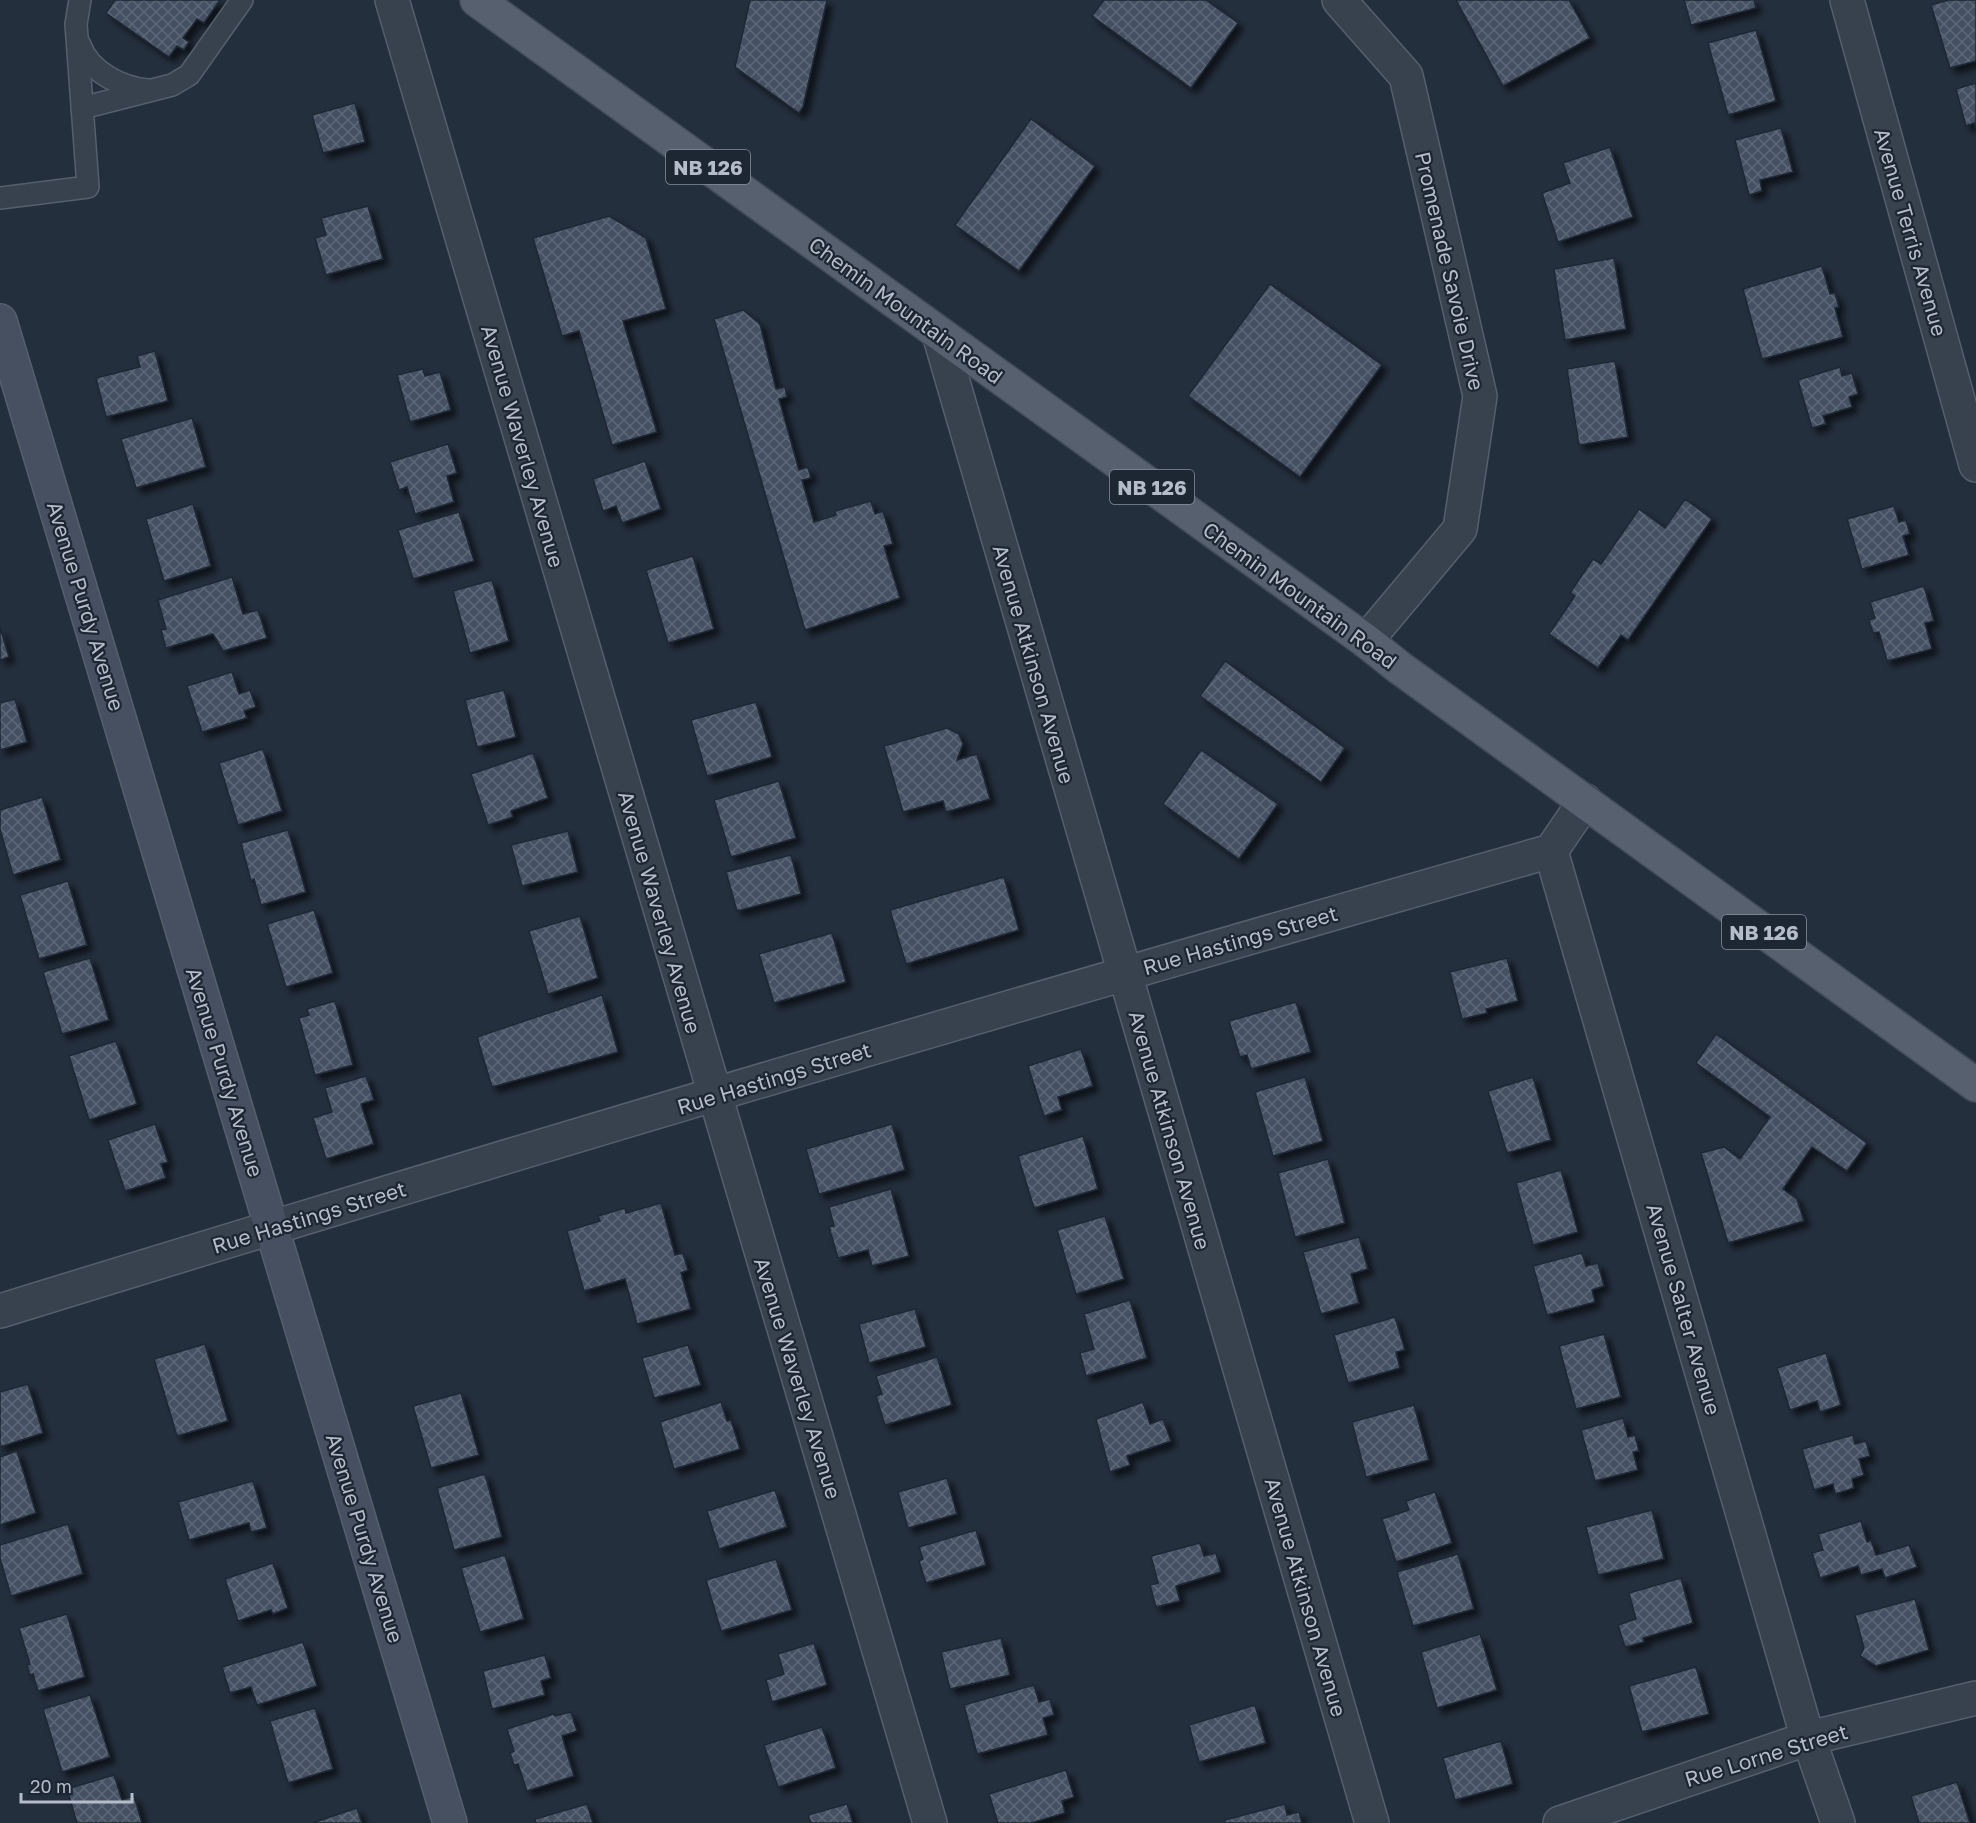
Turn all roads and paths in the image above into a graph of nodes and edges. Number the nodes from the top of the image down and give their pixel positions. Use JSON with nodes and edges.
{"nodes":[{"id":1,"x":80,"y":0,"type":"edge"},
{"id":2,"x":242,"y":0,"type":"edge"},
{"id":3,"x":392,"y":0,"type":"edge"},
{"id":4,"x":477,"y":0,"type":"edge"},
{"id":5,"x":1339,"y":0,"type":"edge"},
{"id":6,"x":1847,"y":0,"type":"edge"},
{"id":7,"x":78,"y":39,"type":"junction"},
{"id":8,"x":150,"y":91,"type":"junction"},
{"id":9,"x":82,"y":108,"type":"junction"},
{"id":10,"x":0,"y":198,"type":"edge"},
{"id":11,"x":0,"y":321,"type":"edge"},
{"id":12,"x":939,"y":334,"type":"junction"},
{"id":13,"x":1976,"y":465,"type":"edge"},
{"id":14,"x":1366,"y":641,"type":"junction"},
{"id":15,"x":1585,"y":801,"type":"junction"},
{"id":16,"x":1551,"y":851,"type":"junction"},
{"id":17,"x":1125,"y":973,"type":"junction"},
{"id":18,"x":1976,"y":1085,"type":"edge"},
{"id":19,"x":714,"y":1096,"type":"junction"},
{"id":20,"x":272,"y":1227,"type":"junction"},
{"id":21,"x":0,"y":1311,"type":"edge"},
{"id":22,"x":1976,"y":1698,"type":"edge"},
{"id":23,"x":1809,"y":1738,"type":"junction"},
{"id":24,"x":450,"y":1823,"type":"edge"},
{"id":25,"x":930,"y":1823,"type":"edge"},
{"id":26,"x":1372,"y":1823,"type":"edge"},
{"id":27,"x":1560,"y":1823,"type":"edge"},
{"id":28,"x":1838,"y":1823,"type":"edge"}],
"edges":[{"from":1,"to":7,"type":"lane"},
{"from":2,"to":8,"type":"lane"},
{"from":3,"to":19,"type":"street","name":"Avenue Waverley Avenue"},
{"from":4,"to":12,"type":"main road","name":"Chemin Mountain Road","number":"NB 126"},
{"from":5,"to":14,"type":"street","name":"Promenade Savoie Drive"},
{"from":6,"to":13,"type":"street","name":"Avenue Terris Avenue"},
{"from":7,"to":8,"type":"lane"},
{"from":7,"to":9,"type":"lane"},
{"from":8,"to":9,"type":"lane"},
{"from":9,"to":10,"type":"lane"},
{"from":11,"to":20,"type":"street","name":"Avenue Purdy Avenue"},
{"from":12,"to":14,"type":"main road","name":"Chemin Mountain Road","number":"NB 126"},
{"from":12,"to":17,"type":"street","name":"Avenue Atkinson Avenue"},
{"from":14,"to":15,"type":"main road","name":"Chemin Mountain Road","number":"NB 126"},
{"from":15,"to":16,"type":"street"},
{"from":15,"to":18,"type":"main road","name":"Chemin Mountain Road","number":"NB 126"},
{"from":16,"to":17,"type":"street","name":"Rue Hastings Street"},
{"from":16,"to":23,"type":"street","name":"Avenue Salter Avenue"},
{"from":17,"to":19,"type":"street","name":"Rue Hastings Street"},
{"from":17,"to":26,"type":"street","name":"Avenue Atkinson Avenue"},
{"from":19,"to":20,"type":"street","name":"Rue Hastings Street"},
{"from":19,"to":25,"type":"street","name":"Avenue Waverley Avenue"},
{"from":20,"to":21,"type":"street","name":"Rue Hastings Street"},
{"from":20,"to":24,"type":"street","name":"Avenue Purdy Avenue"},
{"from":22,"to":23,"type":"street","name":"Rue Lorne Street"},
{"from":23,"to":27,"type":"street","name":"Rue Lorne Street"},
{"from":23,"to":28,"type":"street","name":"Avenue Salter Avenue"}]}
